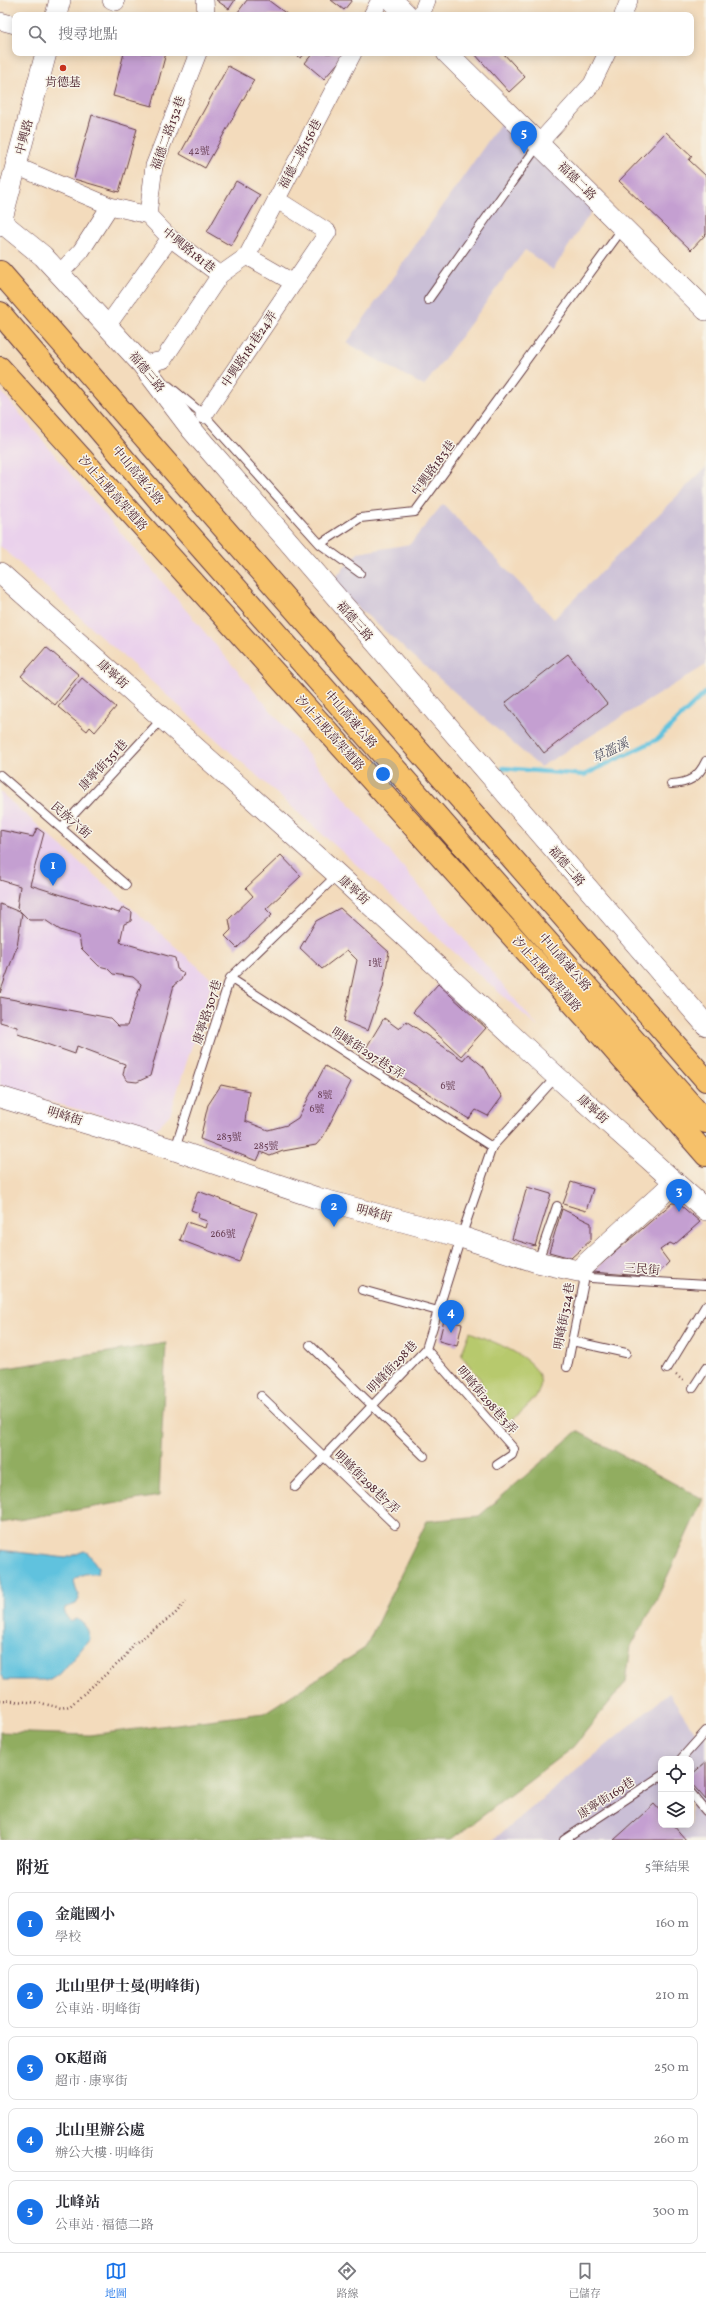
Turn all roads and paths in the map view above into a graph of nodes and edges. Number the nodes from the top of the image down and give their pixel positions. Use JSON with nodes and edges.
{"nodes":[{"id":1,"x":60,"y":0,"type":"edge"},
{"id":2,"x":205,"y":0,"type":"edge"},
{"id":3,"x":380,"y":0,"type":"edge"},
{"id":4,"x":392,"y":0,"type":"edge"},
{"id":5,"x":427,"y":0,"type":"edge"},
{"id":6,"x":629,"y":0,"type":"edge"},
{"id":7,"x":57,"y":12,"type":"edge"},
{"id":8,"x":206,"y":12,"type":"edge"},
{"id":9,"x":374,"y":12,"type":"edge"},
{"id":10,"x":404,"y":12,"type":"edge"},
{"id":11,"x":422,"y":12,"type":"edge"},
{"id":12,"x":624,"y":12,"type":"edge"},
{"id":13,"x":0,"y":21,"type":"edge"},
{"id":14,"x":12,"y":24,"type":"edge"},
{"id":15,"x":45,"y":56,"type":"edge"},
{"id":16,"x":197,"y":56,"type":"edge"},
{"id":17,"x":351,"y":56,"type":"edge"},
{"id":18,"x":450,"y":56,"type":"edge"},
{"id":19,"x":606,"y":56,"type":"edge"},
{"id":20,"x":539,"y":143,"type":"junction"},
{"id":21,"x":16,"y":166,"type":"junction"},
{"id":22,"x":276,"y":199,"type":"junction"},
{"id":23,"x":110,"y":206,"type":"junction"},
{"id":24,"x":148,"y":215,"type":"junction"},
{"id":25,"x":0,"y":223,"type":"edge"},
{"id":26,"x":624,"y":227,"type":"junction"},
{"id":27,"x":170,"y":238,"type":"junction"},
{"id":28,"x":247,"y":256,"type":"junction"},
{"id":29,"x":0,"y":272,"type":"edge"},
{"id":30,"x":59,"y":274,"type":"junction"},
{"id":31,"x":220,"y":275,"type":"junction"},
{"id":32,"x":294,"y":283,"type":"junction"},
{"id":33,"x":428,"y":300,"type":"dead end"},
{"id":34,"x":706,"y":310,"type":"edge"},
{"id":35,"x":0,"y":313,"type":"edge"},
{"id":36,"x":107,"y":326,"type":"junction"},
{"id":37,"x":142,"y":364,"type":"junction"},
{"id":38,"x":0,"y":368,"type":"edge"},
{"id":39,"x":204,"y":416,"type":"junction"},
{"id":40,"x":320,"y":544,"type":"junction"},
{"id":41,"x":0,"y":573,"type":"edge"},
{"id":42,"x":360,"y":573,"type":"dead end"},
{"id":43,"x":162,"y":719,"type":"junction"},
{"id":44,"x":706,"y":761,"type":"edge"},
{"id":45,"x":0,"y":775,"type":"edge"},
{"id":46,"x":670,"y":784,"type":"dead end"},
{"id":47,"x":62,"y":827,"type":"junction"},
{"id":48,"x":338,"y":875,"type":"junction"},
{"id":49,"x":126,"y":885,"type":"dead end"},
{"id":50,"x":230,"y":978,"type":"junction"},
{"id":51,"x":706,"y":1026,"type":"edge"},
{"id":52,"x":556,"y":1076,"type":"junction"},
{"id":53,"x":706,"y":1080,"type":"edge"},
{"id":54,"x":0,"y":1097,"type":"edge"},
{"id":55,"x":706,"y":1122,"type":"edge"},
{"id":56,"x":492,"y":1147,"type":"junction"},
{"id":57,"x":175,"y":1150,"type":"junction"},
{"id":58,"x":706,"y":1155,"type":"edge"},
{"id":59,"x":675,"y":1182,"type":"junction"},
{"id":60,"x":557,"y":1206,"type":"dead end"},
{"id":61,"x":706,"y":1210,"type":"edge"},
{"id":62,"x":460,"y":1237,"type":"junction"},
{"id":63,"x":537,"y":1262,"type":"junction"},
{"id":64,"x":578,"y":1271,"type":"junction"},
{"id":65,"x":706,"y":1285,"type":"edge"},
{"id":66,"x":362,"y":1290,"type":"dead end"},
{"id":67,"x":706,"y":1305,"type":"edge"},
{"id":68,"x":438,"y":1312,"type":"junction"},
{"id":69,"x":572,"y":1341,"type":"junction"},
{"id":70,"x":310,"y":1346,"type":"dead end"},
{"id":71,"x":426,"y":1349,"type":"junction"},
{"id":72,"x":626,"y":1353,"type":"dead end"},
{"id":73,"x":567,"y":1367,"type":"dead end"},
{"id":74,"x":706,"y":1368,"type":"edge"},
{"id":75,"x":667,"y":1369,"type":"dead end"},
{"id":76,"x":693,"y":1388,"type":"dead end"},
{"id":77,"x":261,"y":1396,"type":"dead end"},
{"id":78,"x":372,"y":1406,"type":"junction"},
{"id":79,"x":424,"y":1456,"type":"dead end"},
{"id":80,"x":324,"y":1457,"type":"junction"},
{"id":81,"x":497,"y":1465,"type":"dead end"},
{"id":82,"x":295,"y":1487,"type":"dead end"},
{"id":83,"x":395,"y":1525,"type":"dead end"},
{"id":84,"x":186,"y":1601,"type":"dead end"},
{"id":85,"x":0,"y":1700,"type":"edge"},
{"id":86,"x":706,"y":1731,"type":"edge"},
{"id":87,"x":684,"y":1756,"type":"edge"},
{"id":88,"x":658,"y":1778,"type":"edge"},
{"id":89,"x":694,"y":1797,"type":"edge"},
{"id":90,"x":706,"y":1811,"type":"edge"},
{"id":91,"x":564,"y":1840,"type":"edge"}],
"edges":[{"from":1,"to":7,"type":"street"},
{"from":2,"to":8,"type":"street"},
{"from":3,"to":9,"type":"street"},
{"from":4,"to":10,"type":"street"},
{"from":5,"to":11,"type":"street"},
{"from":6,"to":12,"type":"street"},
{"from":13,"to":14,"type":"street"},
{"from":15,"to":21,"type":"street","name":"中興路"},
{"from":16,"to":24,"type":"street","name":"福德二路132巷"},
{"from":17,"to":22,"type":"street","name":"福德二路156巷"},
{"from":18,"to":20,"type":"street","name":"福德二路"},
{"from":19,"to":20,"type":"street"},
{"from":20,"to":26,"type":"street","name":"福德二路"},
{"from":20,"to":33,"type":"lane"},
{"from":21,"to":23,"type":"street"},
{"from":21,"to":25,"type":"street","name":"中興路"},
{"from":22,"to":28,"type":"street","name":"福德二路156巷"},
{"from":22,"to":32,"type":"street","name":"中興路181巷24弄"},
{"from":23,"to":24,"type":"street"},
{"from":23,"to":30,"type":"street"},
{"from":24,"to":27,"type":"street","name":"中興路181巷"},
{"from":25,"to":30,"type":"street","name":"福德三路"},
{"from":26,"to":34,"type":"street","name":"福德二路"},
{"from":26,"to":40,"type":"lane","name":"中興路183巷"},
{"from":27,"to":31,"type":"street","name":"中興路181巷"},
{"from":27,"to":36,"type":"street"},
{"from":28,"to":31,"type":"street","name":"中興路181巷"},
{"from":28,"to":32,"type":"street"},
{"from":29,"to":53,"type":"highway"},
{"from":30,"to":36,"type":"street","name":"福德三路"},
{"from":31,"to":37,"type":"street"},
{"from":32,"to":39,"type":"street","name":"中興路181巷24弄"},
{"from":35,"to":55,"type":"highway","name":"中山高速公路"},
{"from":36,"to":37,"type":"street","name":"福德三路"},
{"from":37,"to":39,"type":"lane"},
{"from":37,"to":51,"type":"street","name":"福德三路"},
{"from":38,"to":58,"type":"highway","name":"汐止五股高架道路"},
{"from":39,"to":40,"type":"lane"},
{"from":40,"to":42,"type":"lane"},
{"from":41,"to":43,"type":"street","name":"康寧街"},
{"from":43,"to":47,"type":"lane","name":"康寧街351巷"},
{"from":43,"to":48,"type":"street","name":"康寧街"},
{"from":44,"to":46,"type":"lane"},
{"from":45,"to":47,"type":"lane","name":"民族六街"},
{"from":47,"to":49,"type":"lane","name":"民族六街"},
{"from":48,"to":50,"type":"lane","name":"康寧路307巷"},
{"from":48,"to":52,"type":"street","name":"康寧街"},
{"from":50,"to":56,"type":"lane","name":"明峰街297巷5弄"},
{"from":50,"to":57,"type":"lane","name":"康寧路307巷"},
{"from":52,"to":56,"type":"lane"},
{"from":52,"to":59,"type":"street","name":"康寧街"},
{"from":54,"to":57,"type":"street","name":"明峰街"},
{"from":56,"to":62,"type":"lane","name":"明峰街298巷"},
{"from":57,"to":62,"type":"street","name":"明峰街"},
{"from":59,"to":61,"type":"street","name":"康寧街"},
{"from":59,"to":64,"type":"street"},
{"from":60,"to":63,"type":"lane"},
{"from":62,"to":63,"type":"street","name":"明峰街"},
{"from":62,"to":68,"type":"lane","name":"明峰街298巷"},
{"from":63,"to":64,"type":"street","name":"明峰街"},
{"from":64,"to":65,"type":"lane","name":"三民街"},
{"from":64,"to":69,"type":"lane","name":"明峰街324巷"},
{"from":66,"to":68,"type":"lane"},
{"from":67,"to":75,"type":"lane"},
{"from":68,"to":71,"type":"lane","name":"明峰街298巷"},
{"from":69,"to":72,"type":"lane"},
{"from":69,"to":73,"type":"lane","name":"明峰街324巷"},
{"from":70,"to":78,"type":"lane"},
{"from":71,"to":78,"type":"lane","name":"明峰街298巷"},
{"from":71,"to":81,"type":"lane","name":"明峰街298巷3弄"},
{"from":74,"to":76,"type":"lane"},
{"from":77,"to":80,"type":"lane","name":"明峰街298巷7弄"},
{"from":78,"to":79,"type":"lane"},
{"from":78,"to":80,"type":"lane","name":"明峰街298巷"},
{"from":80,"to":82,"type":"lane","name":"明峰街298巷"},
{"from":80,"to":83,"type":"lane","name":"明峰街298巷7弄"},
{"from":84,"to":85,"type":"path"},
{"from":86,"to":87,"type":"lane"},
{"from":88,"to":91,"type":"lane","name":"康寧街169巷"},
{"from":89,"to":90,"type":"lane"}]}
